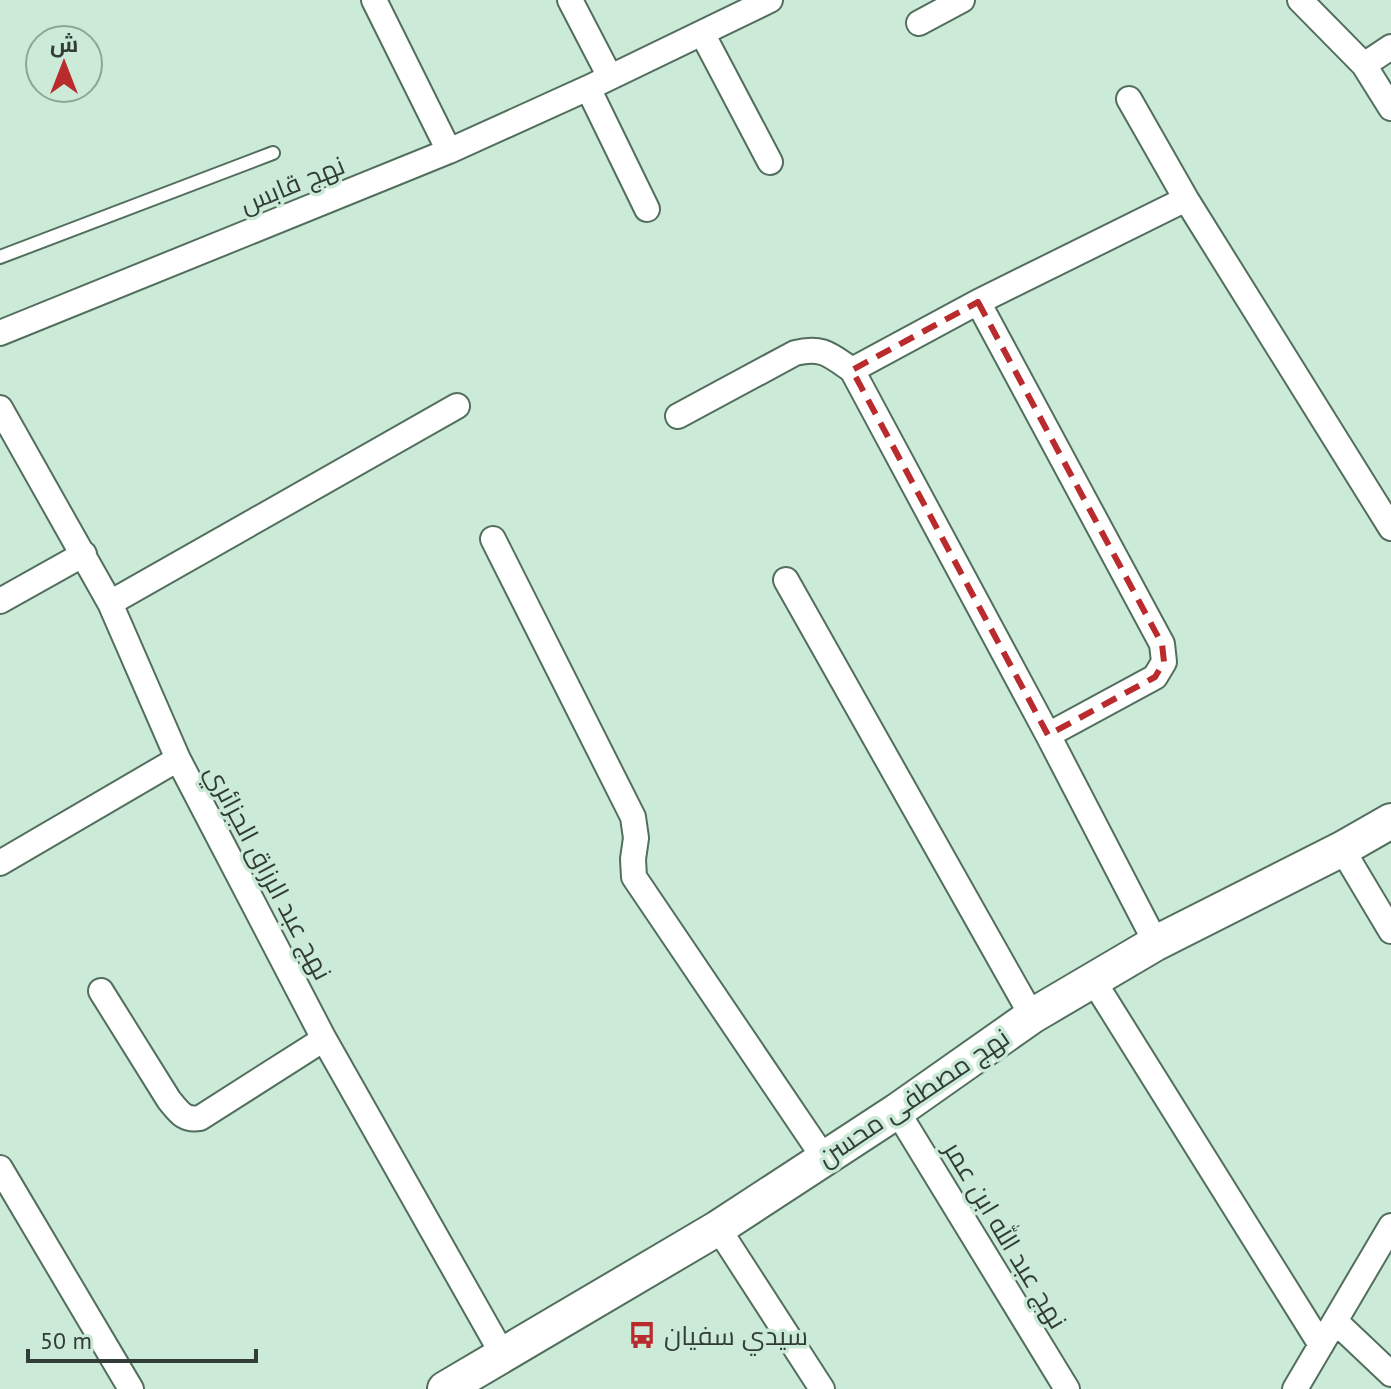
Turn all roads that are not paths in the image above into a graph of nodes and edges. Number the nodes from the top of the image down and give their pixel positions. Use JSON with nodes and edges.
{"nodes":[{"id":1,"x":374,"y":0,"type":"edge"},
{"id":2,"x":570,"y":0,"type":"edge"},
{"id":3,"x":770,"y":0,"type":"edge"},
{"id":4,"x":962,"y":0,"type":"edge"},
{"id":5,"x":1300,"y":0,"type":"edge"},
{"id":6,"x":919,"y":23,"type":"dead end"},
{"id":7,"x":702,"y":33,"type":"junction"},
{"id":8,"x":1391,"y":47,"type":"edge"},
{"id":9,"x":1364,"y":65,"type":"junction"},
{"id":10,"x":599,"y":83,"type":"junction"},
{"id":11,"x":1129,"y":99,"type":"dead end"},
{"id":12,"x":1391,"y":108,"type":"edge"},
{"id":13,"x":449,"y":151,"type":"junction"},
{"id":14,"x":273,"y":153,"type":"dead end"},
{"id":15,"x":770,"y":162,"type":"dead end"},
{"id":16,"x":1186,"y":199,"type":"junction"},
{"id":17,"x":647,"y":209,"type":"dead end"},
{"id":18,"x":0,"y":257,"type":"edge"},
{"id":19,"x":978,"y":302,"type":"junction"},
{"id":20,"x":0,"y":333,"type":"edge"},
{"id":21,"x":852,"y":370,"type":"junction"},
{"id":22,"x":457,"y":406,"type":"dead end"},
{"id":23,"x":0,"y":408,"type":"edge"},
{"id":24,"x":678,"y":416,"type":"dead end"},
{"id":25,"x":9,"y":446,"type":"edge"},
{"id":26,"x":1391,"y":528,"type":"edge"},
{"id":27,"x":493,"y":539,"type":"dead end"},
{"id":28,"x":84,"y":554,"type":"junction"},
{"id":29,"x":786,"y":580,"type":"dead end"},
{"id":30,"x":0,"y":601,"type":"edge"},
{"id":31,"x":110,"y":603,"type":"junction"},
{"id":32,"x":1048,"y":735,"type":"junction"},
{"id":33,"x":178,"y":759,"type":"junction"},
{"id":34,"x":1391,"y":821,"type":"edge"},
{"id":35,"x":1342,"y":849,"type":"junction"},
{"id":36,"x":0,"y":863,"type":"edge"},
{"id":37,"x":1391,"y":931,"type":"edge"},
{"id":38,"x":1156,"y":943,"type":"junction"},
{"id":39,"x":1093,"y":980,"type":"junction"},
{"id":40,"x":101,"y":991,"type":"dead end"},
{"id":41,"x":1032,"y":1016,"type":"junction"},
{"id":42,"x":324,"y":1039,"type":"junction"},
{"id":43,"x":897,"y":1111,"type":"junction"},
{"id":44,"x":824,"y":1158,"type":"junction"},
{"id":45,"x":0,"y":1168,"type":"edge"},
{"id":46,"x":1391,"y":1226,"type":"edge"},
{"id":47,"x":718,"y":1228,"type":"junction"},
{"id":48,"x":1335,"y":1321,"type":"junction"},
{"id":49,"x":1321,"y":1345,"type":"junction"},
{"id":50,"x":503,"y":1355,"type":"junction"},
{"id":51,"x":1391,"y":1374,"type":"edge"},
{"id":52,"x":131,"y":1389,"type":"edge"},
{"id":53,"x":445,"y":1389,"type":"edge"},
{"id":54,"x":822,"y":1389,"type":"edge"},
{"id":55,"x":1067,"y":1389,"type":"edge"},
{"id":56,"x":1295,"y":1389,"type":"edge"}],
"edges":[{"from":1,"to":13,"type":"street"},
{"from":2,"to":10,"type":"street"},
{"from":3,"to":7,"type":"street","name":"نهج قابس"},
{"from":4,"to":6,"type":"street"},
{"from":5,"to":9,"type":"street"},
{"from":7,"to":10,"type":"street","name":"نهج قابس"},
{"from":7,"to":15,"type":"street"},
{"from":8,"to":9,"type":"street"},
{"from":9,"to":12,"type":"street"},
{"from":10,"to":13,"type":"street","name":"نهج قابس"},
{"from":10,"to":17,"type":"street"},
{"from":11,"to":16,"type":"street"},
{"from":13,"to":20,"type":"street","name":"نهج قابس"},
{"from":14,"to":18,"type":"lane"},
{"from":16,"to":19,"type":"street"},
{"from":16,"to":26,"type":"street"},
{"from":19,"to":21,"type":"street"},
{"from":19,"to":32,"type":"street"},
{"from":21,"to":24,"type":"street"},
{"from":21,"to":32,"type":"street"},
{"from":22,"to":31,"type":"street"},
{"from":23,"to":25,"type":"street","name":"نهج عبد الرزاق الجزائري"},
{"from":25,"to":28,"type":"street","name":"نهج عبد الرزاق الجزائري"},
{"from":27,"to":44,"type":"street"},
{"from":28,"to":30,"type":"street"},
{"from":28,"to":31,"type":"street","name":"نهج عبد الرزاق الجزائري"},
{"from":29,"to":41,"type":"street"},
{"from":31,"to":33,"type":"street","name":"نهج عبد الرزاق الجزائري"},
{"from":32,"to":38,"type":"street"},
{"from":33,"to":36,"type":"street"},
{"from":33,"to":42,"type":"street","name":"نهج عبد الرزاق الجزائري"},
{"from":34,"to":35,"type":"main road","name":"نهج مصطفى محسن"},
{"from":35,"to":37,"type":"street"},
{"from":35,"to":38,"type":"main road","name":"نهج مصطفى محسن"},
{"from":38,"to":39,"type":"main road","name":"نهج مصطفى محسن"},
{"from":39,"to":41,"type":"main road","name":"نهج مصطفى محسن"},
{"from":39,"to":49,"type":"street"},
{"from":40,"to":42,"type":"street"},
{"from":41,"to":43,"type":"main road","name":"نهج مصطفى محسن"},
{"from":42,"to":50,"type":"street","name":"نهج عبد الرزاق الجزائري"},
{"from":43,"to":44,"type":"main road","name":"نهج مصطفى محسن"},
{"from":43,"to":55,"type":"street","name":"نهج عبد الله ابن عمر"},
{"from":44,"to":47,"type":"main road","name":"نهج مصطفى محسن"},
{"from":45,"to":52,"type":"street"},
{"from":46,"to":48,"type":"street"},
{"from":47,"to":50,"type":"main road","name":"نهج مصطفى محسن"},
{"from":47,"to":54,"type":"street"},
{"from":48,"to":49,"type":"street"},
{"from":48,"to":51,"type":"street"},
{"from":49,"to":56,"type":"street"},
{"from":50,"to":53,"type":"main road","name":"نهج مصطفى محسن"}]}
